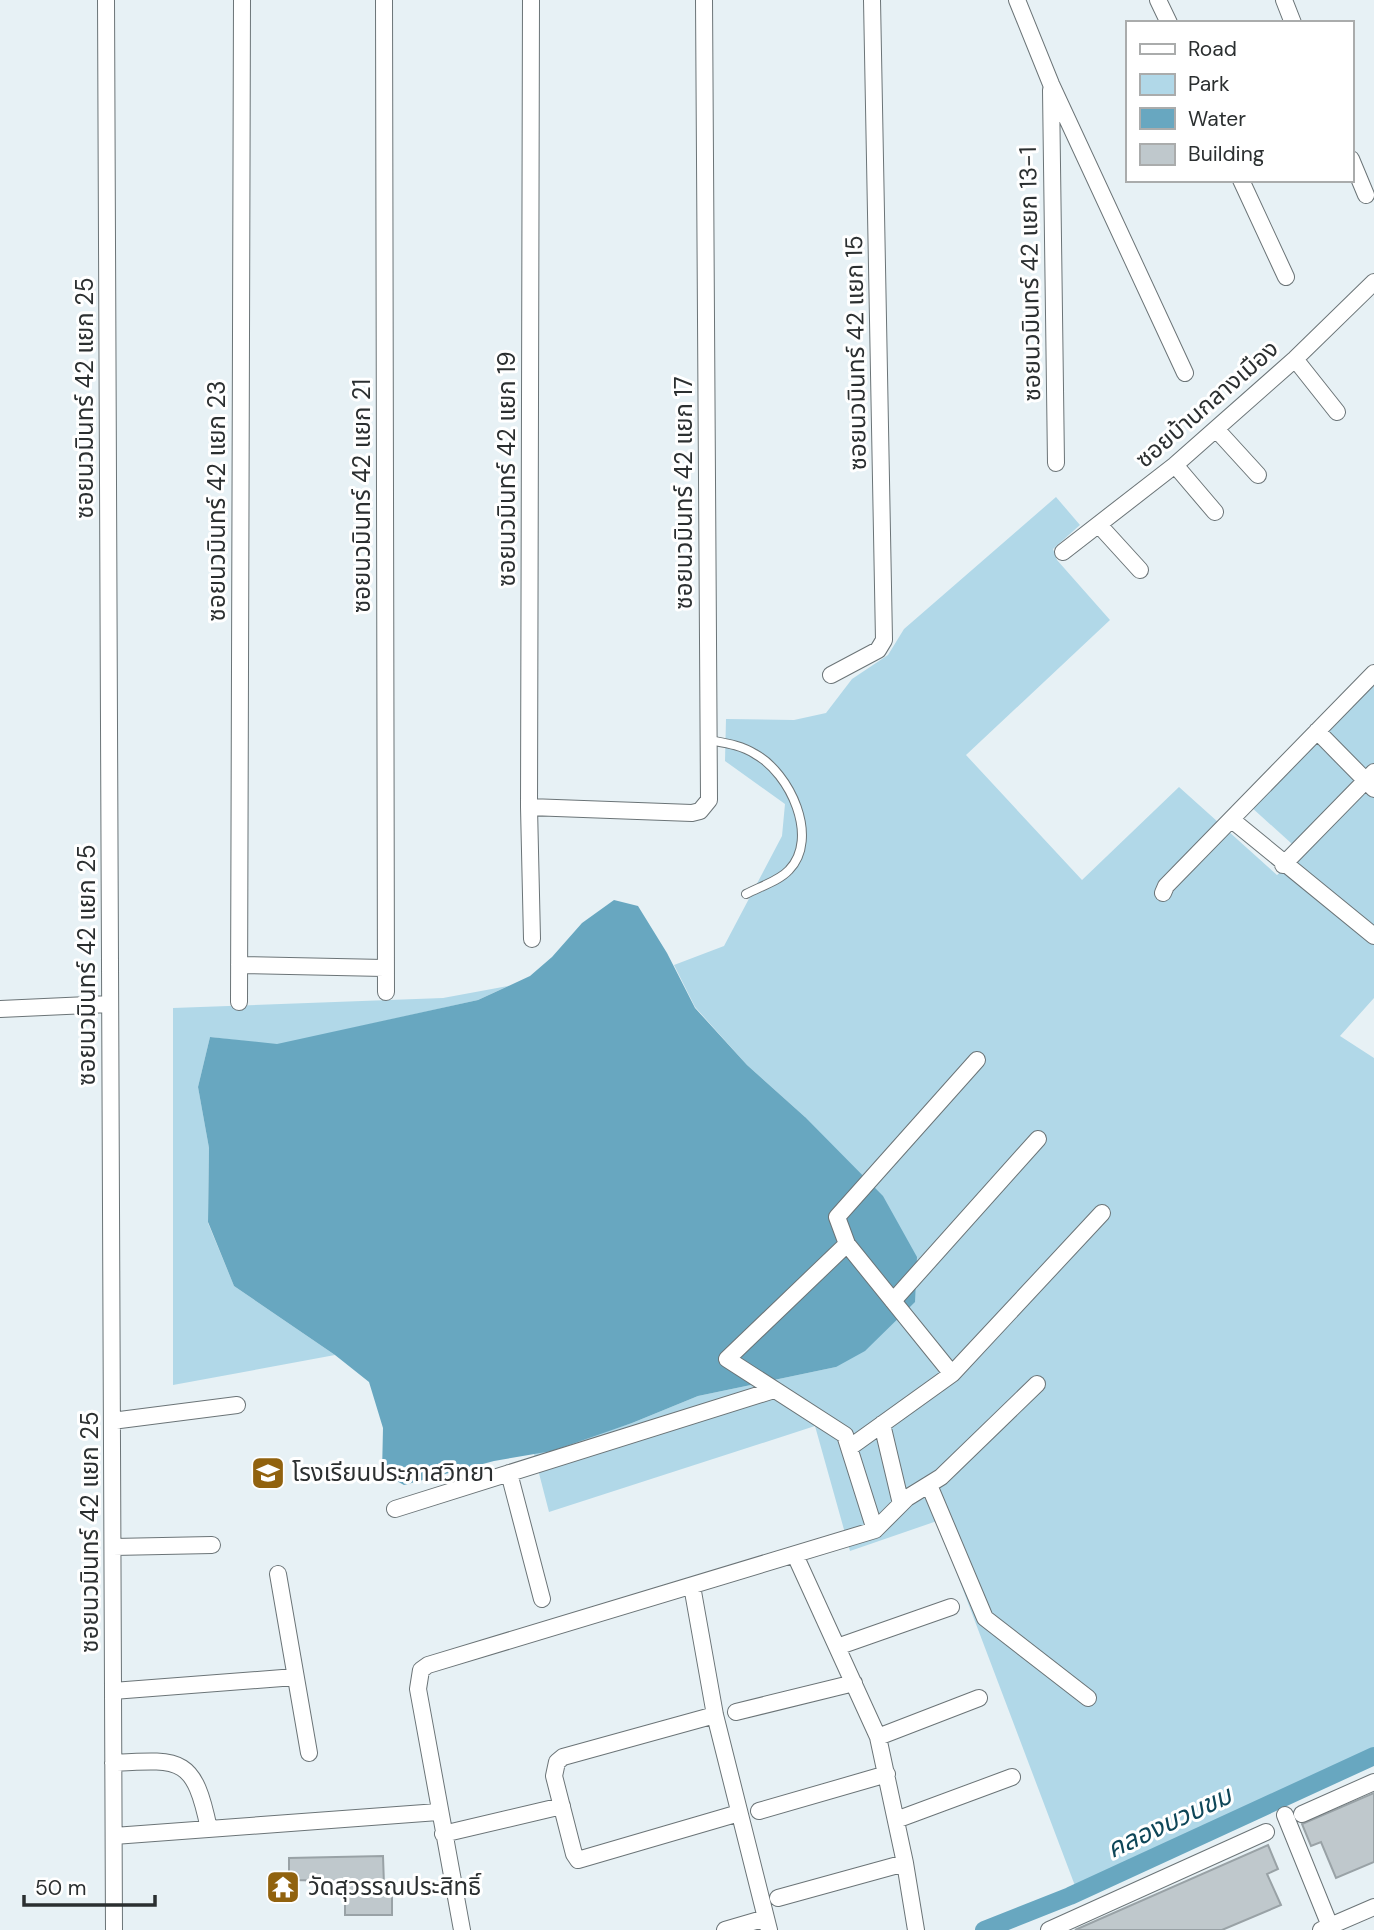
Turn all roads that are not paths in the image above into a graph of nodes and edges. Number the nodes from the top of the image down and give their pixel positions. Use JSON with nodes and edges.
{"nodes":[{"id":1,"x":106,"y":0,"type":"edge"},
{"id":2,"x":242,"y":0,"type":"edge"},
{"id":3,"x":384,"y":0,"type":"edge"},
{"id":4,"x":531,"y":0,"type":"edge"},
{"id":5,"x":704,"y":0,"type":"edge"},
{"id":6,"x":872,"y":0,"type":"edge"},
{"id":7,"x":1017,"y":0,"type":"edge"},
{"id":8,"x":1158,"y":0,"type":"edge"},
{"id":9,"x":1284,"y":0,"type":"edge"},
{"id":10,"x":1167,"y":21,"type":"edge"},
{"id":11,"x":1292,"y":21,"type":"edge"},
{"id":12,"x":1051,"y":84,"type":"junction"},
{"id":13,"x":1353,"y":164,"type":"edge"},
{"id":14,"x":1242,"y":182,"type":"edge"},
{"id":15,"x":1366,"y":195,"type":"dead end"},
{"id":16,"x":1286,"y":277,"type":"dead end"},
{"id":17,"x":1371,"y":293,"type":"edge"},
{"id":18,"x":1295,"y":359,"type":"junction"},
{"id":19,"x":1185,"y":373,"type":"dead end"},
{"id":20,"x":1337,"y":412,"type":"dead end"},
{"id":21,"x":1216,"y":429,"type":"junction"},
{"id":22,"x":1056,"y":463,"type":"dead end"},
{"id":23,"x":1175,"y":465,"type":"junction"},
{"id":24,"x":1258,"y":475,"type":"dead end"},
{"id":25,"x":1215,"y":512,"type":"dead end"},
{"id":26,"x":1098,"y":524,"type":"junction"},
{"id":27,"x":1063,"y":552,"type":"dead end"},
{"id":28,"x":1140,"y":570,"type":"dead end"},
{"id":29,"x":1374,"y":673,"type":"edge"},
{"id":30,"x":831,"y":675,"type":"dead end"},
{"id":31,"x":1317,"y":731,"type":"junction"},
{"id":32,"x":709,"y":740,"type":"junction"},
{"id":33,"x":1371,"y":781,"type":"edge"},
{"id":34,"x":529,"y":807,"type":"junction"},
{"id":35,"x":1232,"y":820,"type":"junction"},
{"id":36,"x":1283,"y":865,"type":"junction"},
{"id":37,"x":1163,"y":893,"type":"dead end"},
{"id":38,"x":746,"y":894,"type":"dead end"},
{"id":39,"x":1374,"y":936,"type":"edge"},
{"id":40,"x":532,"y":939,"type":"dead end"},
{"id":41,"x":239,"y":965,"type":"junction"},
{"id":42,"x":384,"y":968,"type":"junction"},
{"id":43,"x":386,"y":992,"type":"dead end"},
{"id":44,"x":239,"y":1002,"type":"dead end"},
{"id":45,"x":110,"y":1004,"type":"junction"},
{"id":46,"x":0,"y":1009,"type":"edge"},
{"id":47,"x":977,"y":1060,"type":"dead end"},
{"id":48,"x":1038,"y":1139,"type":"dead end"},
{"id":49,"x":1102,"y":1213,"type":"dead end"},
{"id":50,"x":847,"y":1244,"type":"junction"},
{"id":51,"x":893,"y":1301,"type":"junction"},
{"id":52,"x":952,"y":1374,"type":"junction"},
{"id":53,"x":1037,"y":1384,"type":"dead end"},
{"id":54,"x":774,"y":1390,"type":"junction"},
{"id":55,"x":237,"y":1405,"type":"dead end"},
{"id":56,"x":112,"y":1421,"type":"junction"},
{"id":57,"x":883,"y":1424,"type":"junction"},
{"id":58,"x":849,"y":1448,"type":"junction"},
{"id":59,"x":509,"y":1473,"type":"junction"},
{"id":60,"x":929,"y":1485,"type":"junction"},
{"id":61,"x":901,"y":1504,"type":"junction"},
{"id":62,"x":395,"y":1509,"type":"dead end"},
{"id":63,"x":875,"y":1530,"type":"junction"},
{"id":64,"x":212,"y":1545,"type":"dead end"},
{"id":65,"x":113,"y":1547,"type":"junction"},
{"id":66,"x":795,"y":1555,"type":"junction"},
{"id":67,"x":278,"y":1574,"type":"dead end"},
{"id":68,"x":692,"y":1586,"type":"junction"},
{"id":69,"x":542,"y":1599,"type":"dead end"},
{"id":70,"x":951,"y":1607,"type":"dead end"},
{"id":71,"x":837,"y":1647,"type":"junction"},
{"id":72,"x":295,"y":1677,"type":"junction"},
{"id":73,"x":854,"y":1683,"type":"junction"},
{"id":74,"x":113,"y":1691,"type":"junction"},
{"id":75,"x":979,"y":1698,"type":"dead end"},
{"id":76,"x":1088,"y":1698,"type":"dead end"},
{"id":77,"x":736,"y":1712,"type":"dead end"},
{"id":78,"x":715,"y":1715,"type":"junction"},
{"id":79,"x":878,"y":1737,"type":"junction"},
{"id":80,"x":309,"y":1753,"type":"dead end"},
{"id":81,"x":113,"y":1763,"type":"junction"},
{"id":82,"x":887,"y":1774,"type":"junction"},
{"id":83,"x":1012,"y":1777,"type":"dead end"},
{"id":84,"x":1374,"y":1782,"type":"edge"},
{"id":85,"x":562,"y":1806,"type":"junction"},
{"id":86,"x":759,"y":1811,"type":"dead end"},
{"id":87,"x":438,"y":1812,"type":"junction"},
{"id":88,"x":739,"y":1813,"type":"junction"},
{"id":89,"x":1302,"y":1814,"type":"dead end"},
{"id":90,"x":1284,"y":1815,"type":"dead end"},
{"id":91,"x":896,"y":1819,"type":"junction"},
{"id":92,"x":209,"y":1829,"type":"junction"},
{"id":93,"x":1266,"y":1832,"type":"dead end"},
{"id":94,"x":443,"y":1834,"type":"junction"},
{"id":95,"x":114,"y":1836,"type":"junction"},
{"id":96,"x":905,"y":1863,"type":"junction"},
{"id":97,"x":778,"y":1898,"type":"dead end"},
{"id":98,"x":1374,"y":1907,"type":"edge"},
{"id":99,"x":1083,"y":1923,"type":"edge"},
{"id":100,"x":768,"y":1924,"type":"edge"},
{"id":101,"x":1327,"y":1929,"type":"edge"},
{"id":102,"x":114,"y":1930,"type":"edge"},
{"id":103,"x":462,"y":1930,"type":"edge"},
{"id":104,"x":725,"y":1930,"type":"edge"},
{"id":105,"x":916,"y":1930,"type":"edge"},
{"id":106,"x":1049,"y":1930,"type":"edge"}],
"edges":[{"from":1,"to":45,"type":"street","name":"ซอยนวมินทร์ 42 แยก 25"},
{"from":2,"to":41,"type":"street","name":"ซอยนวมินทร์ 42 แยก 23"},
{"from":3,"to":42,"type":"street","name":"ซอยนวมินทร์ 42 แยก 21"},
{"from":4,"to":34,"type":"street","name":"ซอยนวมินทร์ 42 แยก 19"},
{"from":5,"to":32,"type":"street","name":"ซอยนวมินทร์ 42 แยก 17"},
{"from":6,"to":30,"type":"street","name":"ซอยนวมินทร์ 42 แยก 15"},
{"from":7,"to":12,"type":"street"},
{"from":8,"to":10,"type":"street"},
{"from":9,"to":11,"type":"street"},
{"from":12,"to":19,"type":"street"},
{"from":12,"to":22,"type":"street","name":"ซอยนวมินทร์ 42 แยก 13-1"},
{"from":13,"to":15,"type":"street"},
{"from":14,"to":16,"type":"street"},
{"from":17,"to":18,"type":"street","name":"ซอยบ้านกลางเมือง"},
{"from":18,"to":20,"type":"street"},
{"from":18,"to":21,"type":"street","name":"ซอยบ้านกลางเมือง"},
{"from":21,"to":23,"type":"street","name":"ซอยบ้านกลางเมือง"},
{"from":21,"to":24,"type":"street"},
{"from":23,"to":25,"type":"street"},
{"from":23,"to":26,"type":"street","name":"ซอยบ้านกลางเมือง"},
{"from":26,"to":27,"type":"street","name":"ซอยบ้านกลางเมือง"},
{"from":26,"to":28,"type":"street"},
{"from":29,"to":31,"type":"street"},
{"from":31,"to":33,"type":"street"},
{"from":31,"to":35,"type":"street"},
{"from":32,"to":34,"type":"street","name":"ซอยนวมินทร์ 42 แยก 17"},
{"from":32,"to":38,"type":"lane"},
{"from":33,"to":36,"type":"street"},
{"from":34,"to":40,"type":"street","name":"ซอยนวมินทร์ 42 แยก 19"},
{"from":35,"to":36,"type":"street"},
{"from":35,"to":37,"type":"street"},
{"from":36,"to":39,"type":"street"},
{"from":41,"to":42,"type":"street"},
{"from":41,"to":44,"type":"street","name":"ซอยนวมินทร์ 42 แยก 23"},
{"from":42,"to":43,"type":"street","name":"ซอยนวมินทร์ 42 แยก 21"},
{"from":45,"to":46,"type":"street"},
{"from":45,"to":56,"type":"street","name":"ซอยนวมินทร์ 42 แยก 25"},
{"from":47,"to":50,"type":"street"},
{"from":48,"to":51,"type":"street"},
{"from":49,"to":52,"type":"street"},
{"from":50,"to":51,"type":"street"},
{"from":50,"to":54,"type":"street"},
{"from":51,"to":52,"type":"street"},
{"from":52,"to":57,"type":"street"},
{"from":53,"to":60,"type":"street"},
{"from":54,"to":58,"type":"street"},
{"from":54,"to":59,"type":"street"},
{"from":55,"to":56,"type":"street"},
{"from":56,"to":65,"type":"street","name":"ซอยนวมินทร์ 42 แยก 25"},
{"from":57,"to":58,"type":"street"},
{"from":57,"to":61,"type":"street"},
{"from":58,"to":63,"type":"street"},
{"from":59,"to":62,"type":"street"},
{"from":59,"to":69,"type":"street"},
{"from":60,"to":61,"type":"street"},
{"from":60,"to":76,"type":"street"},
{"from":61,"to":63,"type":"street"},
{"from":63,"to":66,"type":"street"},
{"from":64,"to":65,"type":"street"},
{"from":65,"to":74,"type":"street","name":"ซอยนวมินทร์ 42 แยก 25"},
{"from":66,"to":68,"type":"street"},
{"from":66,"to":71,"type":"street"},
{"from":67,"to":72,"type":"street"},
{"from":68,"to":78,"type":"street"},
{"from":68,"to":87,"type":"street"},
{"from":70,"to":71,"type":"street"},
{"from":71,"to":73,"type":"street"},
{"from":72,"to":74,"type":"street"},
{"from":72,"to":80,"type":"street"},
{"from":73,"to":77,"type":"street"},
{"from":73,"to":79,"type":"street"},
{"from":74,"to":81,"type":"street","name":"ซอยนวมินทร์ 42 แยก 25"},
{"from":75,"to":79,"type":"street"},
{"from":78,"to":85,"type":"street"},
{"from":78,"to":88,"type":"street"},
{"from":79,"to":82,"type":"street"},
{"from":81,"to":92,"type":"street"},
{"from":81,"to":95,"type":"street","name":"ซอยนวมินทร์ 42 แยก 25"},
{"from":82,"to":86,"type":"street"},
{"from":82,"to":91,"type":"street"},
{"from":83,"to":91,"type":"street"},
{"from":84,"to":89,"type":"street"},
{"from":85,"to":88,"type":"street"},
{"from":85,"to":94,"type":"street"},
{"from":87,"to":92,"type":"street"},
{"from":87,"to":94,"type":"street"},
{"from":88,"to":100,"type":"street"},
{"from":90,"to":101,"type":"street"},
{"from":91,"to":96,"type":"street"},
{"from":92,"to":95,"type":"street"},
{"from":93,"to":99,"type":"street"},
{"from":94,"to":103,"type":"street"},
{"from":95,"to":102,"type":"street","name":"ซอยนวมินทร์ 42 แยก 25"},
{"from":96,"to":97,"type":"street"},
{"from":96,"to":105,"type":"street"},
{"from":98,"to":101,"type":"street"},
{"from":99,"to":106,"type":"street"},
{"from":100,"to":104,"type":"street"}]}
